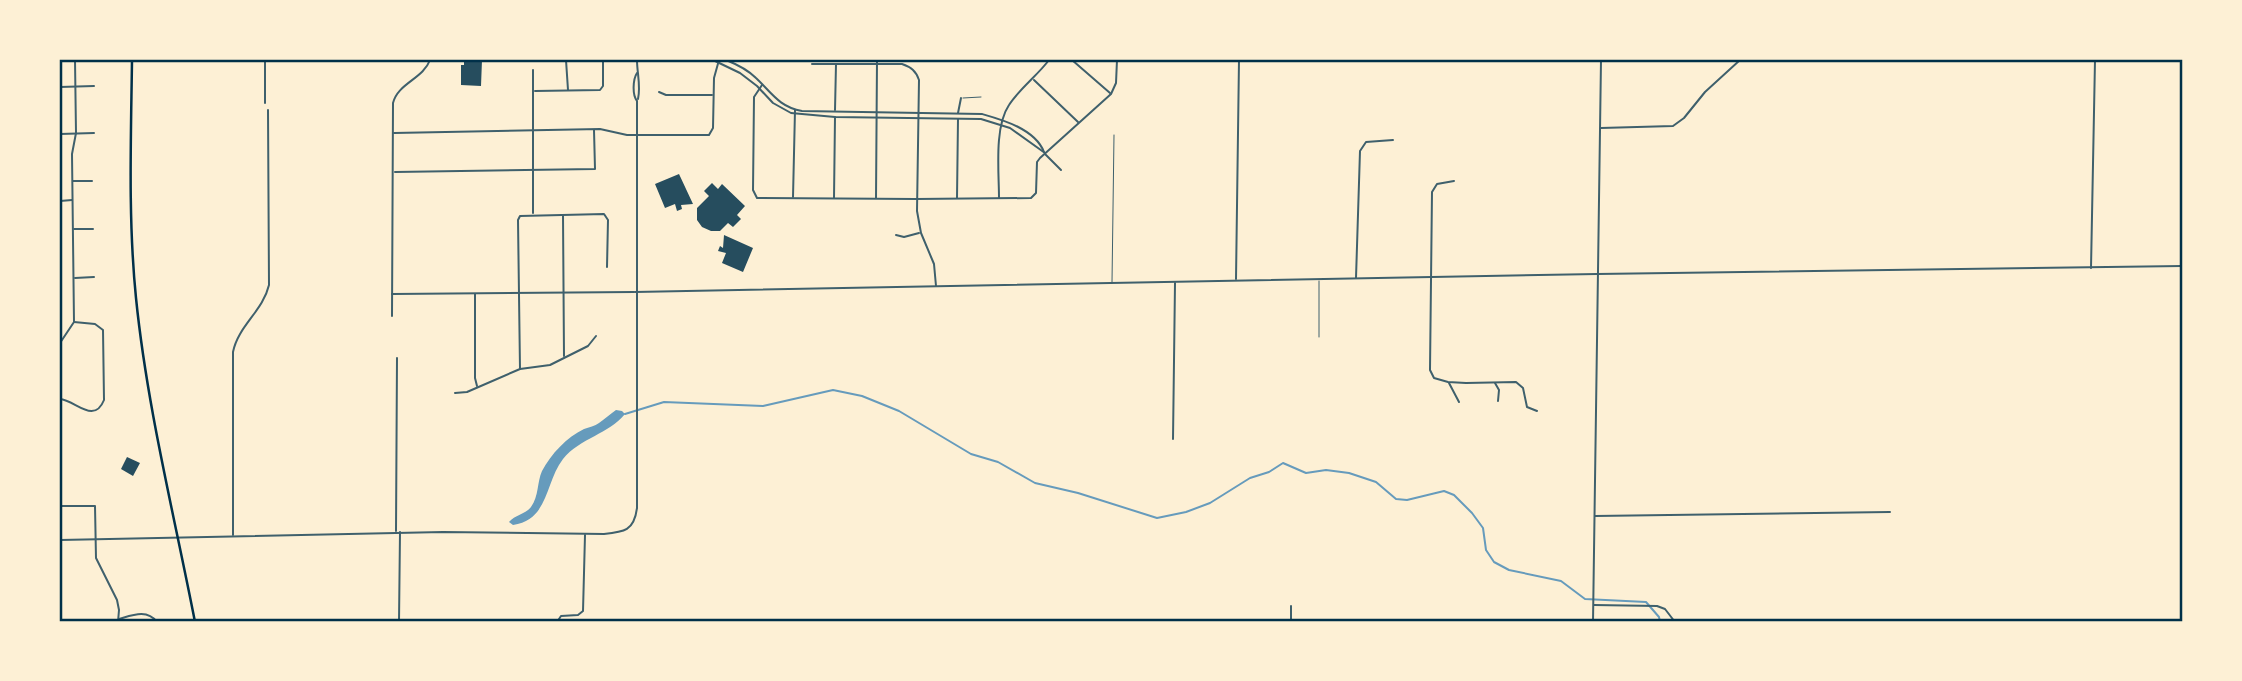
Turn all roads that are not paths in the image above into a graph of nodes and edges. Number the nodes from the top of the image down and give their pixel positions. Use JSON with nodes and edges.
{"nodes":[{"id":1,"x":75,"y":60,"type":"edge"},
{"id":2,"x":132,"y":60,"type":"edge"},
{"id":3,"x":265,"y":60,"type":"edge"},
{"id":4,"x":430,"y":60,"type":"edge"},
{"id":5,"x":566,"y":60,"type":"edge"},
{"id":6,"x":603,"y":60,"type":"edge"},
{"id":7,"x":637,"y":60,"type":"edge"},
{"id":8,"x":713,"y":60,"type":"edge"},
{"id":9,"x":726,"y":60,"type":"edge"},
{"id":10,"x":877,"y":60,"type":"edge"},
{"id":11,"x":1049,"y":60,"type":"edge"},
{"id":12,"x":1072,"y":60,"type":"edge"},
{"id":13,"x":1116,"y":60,"type":"edge"},
{"id":14,"x":1240,"y":60,"type":"edge"},
{"id":15,"x":1601,"y":60,"type":"edge"},
{"id":16,"x":1740,"y":60,"type":"edge"},
{"id":17,"x":2095,"y":60,"type":"edge"},
{"id":18,"x":719,"y":61,"type":"edge"},
{"id":19,"x":812,"y":64,"type":"dead end"},
{"id":20,"x":836,"y":64,"type":"junction"},
{"id":21,"x":877,"y":64,"type":"junction"},
{"id":22,"x":533,"y":70,"type":"dead end"},
{"id":23,"x":1032,"y":79,"type":"junction"},
{"id":24,"x":762,"y":85,"type":"junction"},
{"id":25,"x":60,"y":86,"type":"edge"},
{"id":26,"x":76,"y":86,"type":"junction"},
{"id":27,"x":94,"y":86,"type":"dead end"},
{"id":28,"x":759,"y":88,"type":"junction"},
{"id":29,"x":568,"y":91,"type":"junction"},
{"id":30,"x":533,"y":92,"type":"junction"},
{"id":31,"x":659,"y":92,"type":"dead end"},
{"id":32,"x":1111,"y":94,"type":"junction"},
{"id":33,"x":713,"y":95,"type":"junction"},
{"id":34,"x":981,"y":97,"type":"dead end"},
{"id":35,"x":961,"y":98,"type":"joint"},
{"id":36,"x":265,"y":103,"type":"dead end"},
{"id":37,"x":268,"y":110,"type":"dead end"},
{"id":38,"x":795,"y":110,"type":"junction"},
{"id":39,"x":835,"y":111,"type":"junction"},
{"id":40,"x":877,"y":112,"type":"junction"},
{"id":41,"x":918,"y":112,"type":"junction"},
{"id":42,"x":958,"y":113,"type":"junction"},
{"id":43,"x":795,"y":114,"type":"junction"},
{"id":44,"x":835,"y":117,"type":"junction"},
{"id":45,"x":877,"y":117,"type":"junction"},
{"id":46,"x":918,"y":118,"type":"junction"},
{"id":47,"x":958,"y":118,"type":"junction"},
{"id":48,"x":1002,"y":120,"type":"junction"},
{"id":49,"x":1078,"y":123,"type":"junction"},
{"id":50,"x":1001,"y":124,"type":"junction"},
{"id":51,"x":1600,"y":128,"type":"junction"},
{"id":52,"x":594,"y":129,"type":"junction"},
{"id":53,"x":533,"y":131,"type":"junction"},
{"id":54,"x":76,"y":133,"type":"junction"},
{"id":55,"x":94,"y":133,"type":"dead end"},
{"id":56,"x":394,"y":133,"type":"junction"},
{"id":57,"x":60,"y":134,"type":"edge"},
{"id":58,"x":636,"y":135,"type":"junction"},
{"id":59,"x":1114,"y":135,"type":"dead end"},
{"id":60,"x":1393,"y":140,"type":"dead end"},
{"id":61,"x":1045,"y":153,"type":"junction"},
{"id":62,"x":533,"y":170,"type":"junction"},
{"id":63,"x":1061,"y":170,"type":"dead end"},
{"id":64,"x":393,"y":172,"type":"junction"},
{"id":65,"x":72,"y":181,"type":"junction"},
{"id":66,"x":92,"y":181,"type":"dead end"},
{"id":67,"x":1454,"y":181,"type":"dead end"},
{"id":68,"x":793,"y":198,"type":"junction"},
{"id":69,"x":999,"y":198,"type":"junction"},
{"id":70,"x":834,"y":199,"type":"junction"},
{"id":71,"x":876,"y":199,"type":"junction"},
{"id":72,"x":916,"y":199,"type":"junction"},
{"id":73,"x":957,"y":199,"type":"junction"},
{"id":74,"x":72,"y":200,"type":"junction"},
{"id":75,"x":60,"y":201,"type":"edge"},
{"id":76,"x":533,"y":214,"type":"junction"},
{"id":77,"x":563,"y":214,"type":"junction"},
{"id":78,"x":73,"y":229,"type":"junction"},
{"id":79,"x":93,"y":229,"type":"dead end"},
{"id":80,"x":921,"y":233,"type":"junction"},
{"id":81,"x":896,"y":235,"type":"dead end"},
{"id":82,"x":607,"y":267,"type":"dead end"},
{"id":83,"x":2182,"y":267,"type":"edge"},
{"id":84,"x":2091,"y":268,"type":"junction"},
{"id":85,"x":1597,"y":274,"type":"junction"},
{"id":86,"x":94,"y":277,"type":"dead end"},
{"id":87,"x":1432,"y":277,"type":"junction"},
{"id":88,"x":74,"y":278,"type":"junction"},
{"id":89,"x":1356,"y":278,"type":"junction"},
{"id":90,"x":1320,"y":279,"type":"junction"},
{"id":91,"x":1236,"y":281,"type":"junction"},
{"id":92,"x":1175,"y":282,"type":"junction"},
{"id":93,"x":1112,"y":283,"type":"junction"},
{"id":94,"x":936,"y":287,"type":"junction"},
{"id":95,"x":635,"y":292,"type":"junction"},
{"id":96,"x":563,"y":293,"type":"junction"},
{"id":97,"x":392,"y":294,"type":"junction"},
{"id":98,"x":475,"y":294,"type":"junction"},
{"id":99,"x":519,"y":294,"type":"junction"},
{"id":100,"x":392,"y":316,"type":"dead end"},
{"id":101,"x":74,"y":322,"type":"junction"},
{"id":102,"x":596,"y":336,"type":"dead end"},
{"id":103,"x":1319,"y":337,"type":"dead end"},
{"id":104,"x":60,"y":343,"type":"edge"},
{"id":105,"x":397,"y":358,"type":"dead end"},
{"id":106,"x":564,"y":358,"type":"junction"},
{"id":107,"x":520,"y":369,"type":"junction"},
{"id":108,"x":1448,"y":382,"type":"junction"},
{"id":109,"x":1494,"y":383,"type":"junction"},
{"id":110,"x":478,"y":387,"type":"junction"},
{"id":111,"x":455,"y":393,"type":"dead end"},
{"id":112,"x":60,"y":399,"type":"edge"},
{"id":113,"x":1498,"y":401,"type":"dead end"},
{"id":114,"x":1459,"y":402,"type":"dead end"},
{"id":115,"x":1537,"y":411,"type":"dead end"},
{"id":116,"x":1173,"y":439,"type":"dead end"},
{"id":117,"x":60,"y":506,"type":"edge"},
{"id":118,"x":1890,"y":512,"type":"dead end"},
{"id":119,"x":1594,"y":516,"type":"junction"},
{"id":120,"x":398,"y":532,"type":"junction"},
{"id":121,"x":585,"y":534,"type":"junction"},
{"id":122,"x":233,"y":536,"type":"junction"},
{"id":123,"x":177,"y":537,"type":"junction"},
{"id":124,"x":95,"y":539,"type":"junction"},
{"id":125,"x":60,"y":540,"type":"edge"},
{"id":126,"x":1593,"y":605,"type":"junction"},
{"id":127,"x":1292,"y":607,"type":"dead end"},
{"id":128,"x":118,"y":620,"type":"edge"},
{"id":129,"x":157,"y":621,"type":"edge"},
{"id":130,"x":195,"y":621,"type":"edge"},
{"id":131,"x":399,"y":621,"type":"edge"},
{"id":132,"x":557,"y":621,"type":"edge"},
{"id":133,"x":1291,"y":621,"type":"edge"},
{"id":134,"x":1593,"y":621,"type":"edge"},
{"id":135,"x":1675,"y":621,"type":"edge"}],
"edges":[{"from":1,"to":26,"type":"street"},
{"from":2,"to":123,"type":"main road"},
{"from":3,"to":36,"type":"street"},
{"from":4,"to":56,"type":"street"},
{"from":5,"to":29,"type":"street"},
{"from":6,"to":29,"type":"street"},
{"from":7,"to":58,"type":"street"},
{"from":8,"to":18,"type":"street"},
{"from":9,"to":24,"type":"street"},
{"from":10,"to":21,"type":"street"},
{"from":11,"to":23,"type":"street"},
{"from":12,"to":32,"type":"street"},
{"from":13,"to":32,"type":"street"},
{"from":14,"to":91,"type":"street"},
{"from":15,"to":51,"type":"street"},
{"from":16,"to":51,"type":"street"},
{"from":17,"to":84,"type":"street"},
{"from":18,"to":28,"type":"street"},
{"from":18,"to":33,"type":"street"},
{"from":19,"to":20,"type":"street"},
{"from":20,"to":21,"type":"street"},
{"from":20,"to":39,"type":"street"},
{"from":21,"to":40,"type":"street"},
{"from":21,"to":41,"type":"street"},
{"from":22,"to":30,"type":"street"},
{"from":23,"to":48,"type":"street"},
{"from":23,"to":49,"type":"street"},
{"from":24,"to":28,"type":"street"},
{"from":24,"to":38,"type":"street"},
{"from":25,"to":26,"type":"street"},
{"from":26,"to":27,"type":"street"},
{"from":26,"to":54,"type":"street"},
{"from":28,"to":43,"type":"street"},
{"from":28,"to":68,"type":"street"},
{"from":29,"to":30,"type":"street"},
{"from":30,"to":53,"type":"street"},
{"from":31,"to":33,"type":"street"},
{"from":32,"to":49,"type":"street"},
{"from":33,"to":58,"type":"street"},
{"from":34,"to":35,"type":"lane"},
{"from":35,"to":42,"type":"street"},
{"from":37,"to":122,"type":"street"},
{"from":38,"to":39,"type":"street"},
{"from":38,"to":43,"type":"street"},
{"from":39,"to":40,"type":"street"},
{"from":40,"to":41,"type":"street"},
{"from":40,"to":45,"type":"street"},
{"from":41,"to":42,"type":"street"},
{"from":41,"to":46,"type":"street"},
{"from":42,"to":48,"type":"street"},
{"from":43,"to":44,"type":"street"},
{"from":43,"to":68,"type":"street"},
{"from":44,"to":45,"type":"street"},
{"from":44,"to":70,"type":"street"},
{"from":45,"to":46,"type":"street"},
{"from":45,"to":71,"type":"street"},
{"from":46,"to":47,"type":"street"},
{"from":46,"to":72,"type":"street"},
{"from":47,"to":50,"type":"street"},
{"from":47,"to":73,"type":"street"},
{"from":48,"to":50,"type":"street"},
{"from":48,"to":61,"type":"street"},
{"from":49,"to":61,"type":"street"},
{"from":50,"to":61,"type":"street"},
{"from":50,"to":69,"type":"street"},
{"from":51,"to":85,"type":"street"},
{"from":52,"to":53,"type":"street"},
{"from":52,"to":58,"type":"street"},
{"from":52,"to":62,"type":"street"},
{"from":53,"to":56,"type":"street"},
{"from":53,"to":62,"type":"street"},
{"from":54,"to":55,"type":"street"},
{"from":54,"to":57,"type":"street"},
{"from":54,"to":65,"type":"street"},
{"from":56,"to":64,"type":"street"},
{"from":58,"to":95,"type":"street"},
{"from":59,"to":93,"type":"lane"},
{"from":60,"to":89,"type":"street"},
{"from":61,"to":63,"type":"street"},
{"from":61,"to":69,"type":"street"},
{"from":62,"to":64,"type":"street"},
{"from":62,"to":76,"type":"street"},
{"from":64,"to":97,"type":"street"},
{"from":65,"to":66,"type":"street"},
{"from":65,"to":74,"type":"street"},
{"from":67,"to":87,"type":"street"},
{"from":68,"to":70,"type":"street"},
{"from":69,"to":73,"type":"street"},
{"from":70,"to":71,"type":"street"},
{"from":71,"to":72,"type":"street"},
{"from":72,"to":73,"type":"street"},
{"from":72,"to":80,"type":"street"},
{"from":74,"to":75,"type":"street"},
{"from":74,"to":78,"type":"street"},
{"from":76,"to":77,"type":"street"},
{"from":76,"to":99,"type":"street"},
{"from":77,"to":82,"type":"street"},
{"from":77,"to":96,"type":"street"},
{"from":78,"to":79,"type":"street"},
{"from":78,"to":88,"type":"street"},
{"from":80,"to":81,"type":"street"},
{"from":80,"to":94,"type":"street"},
{"from":83,"to":84,"type":"street"},
{"from":84,"to":85,"type":"street"},
{"from":85,"to":87,"type":"street"},
{"from":85,"to":119,"type":"street"},
{"from":86,"to":88,"type":"street"},
{"from":87,"to":89,"type":"street"},
{"from":87,"to":108,"type":"street"},
{"from":88,"to":101,"type":"street"},
{"from":89,"to":90,"type":"street"},
{"from":90,"to":91,"type":"street"},
{"from":90,"to":103,"type":"lane"},
{"from":91,"to":92,"type":"street"},
{"from":92,"to":93,"type":"street"},
{"from":92,"to":116,"type":"street"},
{"from":93,"to":94,"type":"street"},
{"from":94,"to":95,"type":"street"},
{"from":95,"to":96,"type":"street"},
{"from":95,"to":121,"type":"street"},
{"from":96,"to":99,"type":"street"},
{"from":96,"to":106,"type":"street"},
{"from":97,"to":98,"type":"street"},
{"from":97,"to":100,"type":"street"},
{"from":98,"to":99,"type":"street"},
{"from":98,"to":110,"type":"street"},
{"from":99,"to":107,"type":"street"},
{"from":101,"to":104,"type":"street"},
{"from":101,"to":112,"type":"street"},
{"from":102,"to":106,"type":"street"},
{"from":105,"to":120,"type":"street"},
{"from":106,"to":107,"type":"street"},
{"from":107,"to":110,"type":"street"},
{"from":108,"to":109,"type":"street"},
{"from":108,"to":114,"type":"street"},
{"from":109,"to":113,"type":"street"},
{"from":109,"to":115,"type":"street"},
{"from":110,"to":111,"type":"street"},
{"from":117,"to":124,"type":"street"},
{"from":118,"to":119,"type":"street"},
{"from":119,"to":126,"type":"street"},
{"from":120,"to":121,"type":"street"},
{"from":120,"to":122,"type":"street"},
{"from":120,"to":131,"type":"street"},
{"from":121,"to":132,"type":"street"},
{"from":122,"to":123,"type":"street"},
{"from":123,"to":124,"type":"street"},
{"from":123,"to":130,"type":"main road"},
{"from":124,"to":125,"type":"street"},
{"from":124,"to":128,"type":"street"},
{"from":126,"to":134,"type":"street"},
{"from":126,"to":135,"type":"street"},
{"from":127,"to":133,"type":"street"},
{"from":128,"to":129,"type":"street"}]}
